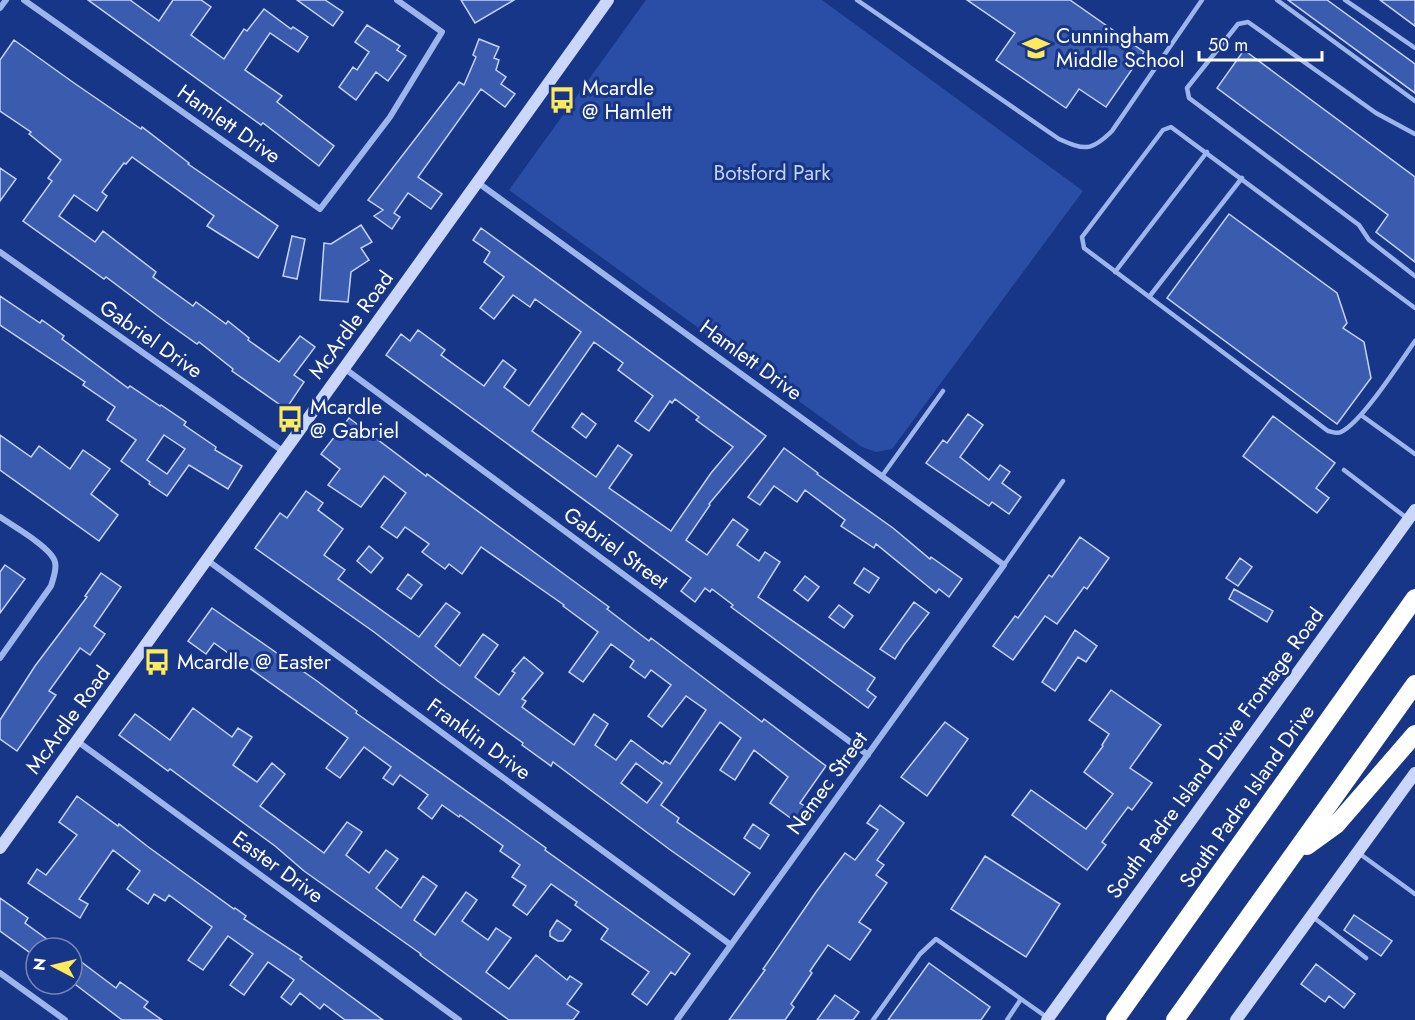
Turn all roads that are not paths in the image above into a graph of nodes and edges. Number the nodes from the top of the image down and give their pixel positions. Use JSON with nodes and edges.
{"nodes":[{"id":1,"x":6,"y":0,"type":"edge"},
{"id":2,"x":24,"y":0,"type":"edge"},
{"id":3,"x":397,"y":0,"type":"edge"},
{"id":4,"x":608,"y":0,"type":"edge"},
{"id":5,"x":857,"y":0,"type":"edge"},
{"id":6,"x":1202,"y":0,"type":"edge"},
{"id":7,"x":1277,"y":0,"type":"edge"},
{"id":8,"x":1345,"y":0,"type":"edge"},
{"id":9,"x":0,"y":8,"type":"edge"},
{"id":10,"x":1415,"y":48,"type":"edge"},
{"id":11,"x":1415,"y":101,"type":"edge"},
{"id":12,"x":1415,"y":134,"type":"edge"},
{"id":13,"x":1207,"y":152,"type":"junction"},
{"id":14,"x":1242,"y":178,"type":"junction"},
{"id":15,"x":477,"y":182,"type":"junction"},
{"id":16,"x":0,"y":252,"type":"edge"},
{"id":17,"x":1115,"y":272,"type":"junction"},
{"id":18,"x":1415,"y":276,"type":"edge"},
{"id":19,"x":1149,"y":297,"type":"junction"},
{"id":20,"x":1415,"y":308,"type":"edge"},
{"id":21,"x":1415,"y":341,"type":"edge"},
{"id":22,"x":344,"y":368,"type":"junction"},
{"id":23,"x":943,"y":391,"type":"dead end"},
{"id":24,"x":1361,"y":415,"type":"junction"},
{"id":25,"x":284,"y":452,"type":"junction"},
{"id":26,"x":1415,"y":454,"type":"edge"},
{"id":27,"x":1344,"y":470,"type":"dead end"},
{"id":28,"x":882,"y":476,"type":"junction"},
{"id":29,"x":1063,"y":481,"type":"dead end"},
{"id":30,"x":1412,"y":514,"type":"edge"},
{"id":31,"x":0,"y":517,"type":"edge"},
{"id":32,"x":207,"y":560,"type":"junction"},
{"id":33,"x":1004,"y":565,"type":"junction"},
{"id":34,"x":1415,"y":597,"type":"edge"},
{"id":35,"x":1,"y":656,"type":"edge"},
{"id":36,"x":1415,"y":684,"type":"edge"},
{"id":37,"x":1415,"y":734,"type":"edge"},
{"id":38,"x":77,"y":741,"type":"junction"},
{"id":39,"x":868,"y":755,"type":"junction"},
{"id":40,"x":1415,"y":773,"type":"edge"},
{"id":41,"x":0,"y":848,"type":"edge"},
{"id":42,"x":1358,"y":852,"type":"junction"},
{"id":43,"x":1293,"y":856,"type":"junction"},
{"id":44,"x":1415,"y":894,"type":"edge"},
{"id":45,"x":1311,"y":916,"type":"junction"},
{"id":46,"x":731,"y":945,"type":"junction"},
{"id":47,"x":1366,"y":958,"type":"dead end"},
{"id":48,"x":0,"y":973,"type":"edge"},
{"id":49,"x":1021,"y":999,"type":"junction"},
{"id":50,"x":1047,"y":1019,"type":"edge"},
{"id":51,"x":65,"y":1020,"type":"edge"},
{"id":52,"x":459,"y":1020,"type":"edge"},
{"id":53,"x":677,"y":1020,"type":"edge"},
{"id":54,"x":873,"y":1020,"type":"edge"},
{"id":55,"x":1007,"y":1020,"type":"edge"},
{"id":56,"x":1115,"y":1020,"type":"edge"},
{"id":57,"x":1175,"y":1020,"type":"edge"},
{"id":58,"x":1236,"y":1020,"type":"edge"}],
"edges":[{"from":1,"to":9,"type":"street"},
{"from":2,"to":3,"type":"street","name":"Hamlett Drive"},
{"from":4,"to":15,"type":"main road","name":"McArdle Road"},
{"from":5,"to":6,"type":"lane"},
{"from":7,"to":11,"type":"lane"},
{"from":8,"to":10,"type":"lane"},
{"from":12,"to":18,"type":"lane"},
{"from":13,"to":14,"type":"lane"},
{"from":13,"to":17,"type":"lane"},
{"from":13,"to":17,"type":"lane"},
{"from":14,"to":19,"type":"lane"},
{"from":14,"to":20,"type":"lane"},
{"from":15,"to":22,"type":"main road","name":"McArdle Road"},
{"from":15,"to":28,"type":"street","name":"Hamlett Drive"},
{"from":16,"to":25,"type":"street","name":"Gabriel Drive"},
{"from":17,"to":19,"type":"lane"},
{"from":19,"to":24,"type":"lane"},
{"from":21,"to":24,"type":"lane"},
{"from":22,"to":25,"type":"main road","name":"McArdle Road"},
{"from":22,"to":39,"type":"street","name":"Gabriel Street"},
{"from":23,"to":28,"type":"lane"},
{"from":24,"to":26,"type":"lane"},
{"from":25,"to":32,"type":"main road","name":"McArdle Road"},
{"from":27,"to":30,"type":"lane"},
{"from":28,"to":33,"type":"street","name":"Hamlett Drive"},
{"from":29,"to":33,"type":"lane"},
{"from":30,"to":50,"type":"main road","name":"South Padre Island Drive Frontage Road"},
{"from":31,"to":35,"type":"street"},
{"from":32,"to":38,"type":"main road","name":"McArdle Road"},
{"from":32,"to":46,"type":"street","name":"Franklin Drive"},
{"from":33,"to":39,"type":"street","name":"Nemec Street"},
{"from":34,"to":56,"type":"highway","name":"South Padre Island Drive"},
{"from":36,"to":43,"type":"highway"},
{"from":37,"to":43,"type":"highway"},
{"from":38,"to":41,"type":"main road","name":"McArdle Road"},
{"from":38,"to":52,"type":"street","name":"Easter Drive"},
{"from":39,"to":46,"type":"street","name":"Nemec Street"},
{"from":40,"to":42,"type":"main road"},
{"from":42,"to":44,"type":"lane"},
{"from":42,"to":45,"type":"main road"},
{"from":43,"to":57,"type":"highway"},
{"from":45,"to":47,"type":"lane"},
{"from":45,"to":58,"type":"main road"},
{"from":46,"to":53,"type":"street","name":"Nemec Street"},
{"from":48,"to":51,"type":"street"},
{"from":49,"to":50,"type":"lane"},
{"from":49,"to":54,"type":"lane"},
{"from":49,"to":55,"type":"lane"}]}
